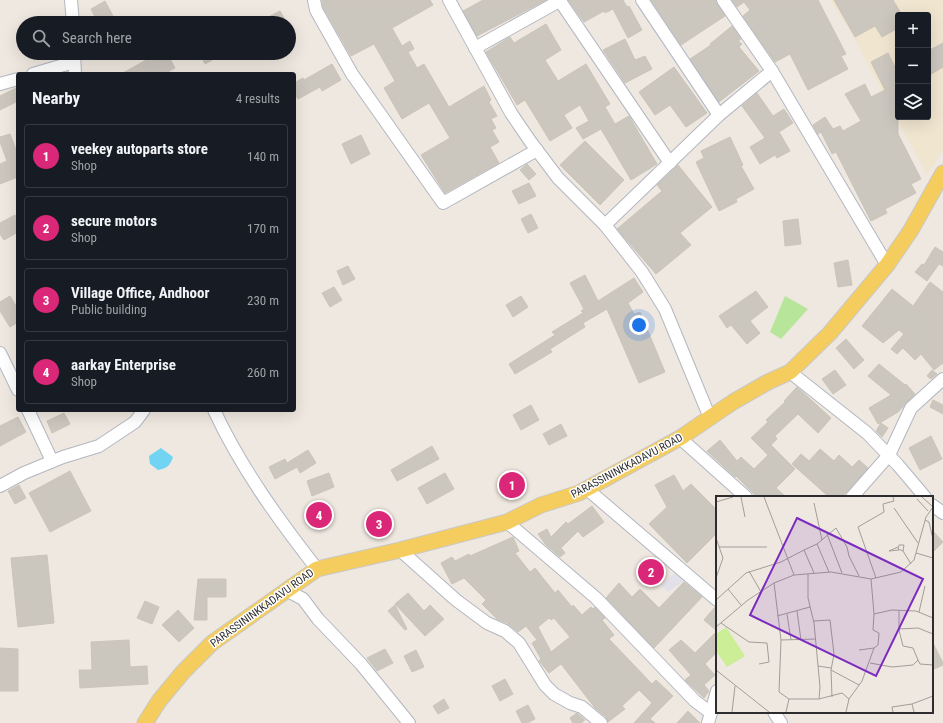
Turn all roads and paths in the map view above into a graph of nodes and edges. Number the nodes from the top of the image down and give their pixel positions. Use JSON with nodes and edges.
{"nodes":[{"id":1,"x":71,"y":0,"type":"edge"},
{"id":2,"x":314,"y":0,"type":"edge"},
{"id":3,"x":449,"y":0,"type":"edge"},
{"id":4,"x":561,"y":0,"type":"edge"},
{"id":5,"x":642,"y":0,"type":"edge"},
{"id":6,"x":724,"y":0,"type":"edge"},
{"id":7,"x":72,"y":16,"type":"edge"},
{"id":8,"x":475,"y":48,"type":"junction"},
{"id":9,"x":67,"y":60,"type":"edge"},
{"id":10,"x":74,"y":60,"type":"edge"},
{"id":11,"x":772,"y":71,"type":"junction"},
{"id":12,"x":38,"y":72,"type":"edge"},
{"id":13,"x":75,"y":72,"type":"edge"},
{"id":14,"x":16,"y":80,"type":"edge"},
{"id":15,"x":0,"y":84,"type":"edge"},
{"id":16,"x":718,"y":115,"type":"junction"},
{"id":17,"x":537,"y":150,"type":"junction"},
{"id":18,"x":670,"y":163,"type":"junction"},
{"id":19,"x":943,"y":173,"type":"edge"},
{"id":20,"x":605,"y":225,"type":"junction"},
{"id":21,"x":887,"y":264,"type":"junction"},
{"id":22,"x":0,"y":353,"type":"edge"},
{"id":23,"x":790,"y":372,"type":"junction"},
{"id":24,"x":943,"y":379,"type":"edge"},
{"id":25,"x":16,"y":386,"type":"edge"},
{"id":26,"x":29,"y":412,"type":"edge"},
{"id":27,"x":142,"y":412,"type":"edge"},
{"id":28,"x":215,"y":412,"type":"edge"},
{"id":29,"x":710,"y":418,"type":"junction"},
{"id":30,"x":680,"y":438,"type":"junction"},
{"id":31,"x":889,"y":455,"type":"junction"},
{"id":32,"x":52,"y":461,"type":"junction"},
{"id":33,"x":0,"y":486,"type":"edge"},
{"id":34,"x":587,"y":489,"type":"junction"},
{"id":35,"x":745,"y":496,"type":"edge"},
{"id":36,"x":853,"y":496,"type":"edge"},
{"id":37,"x":924,"y":496,"type":"edge"},
{"id":38,"x":933,"y":506,"type":"edge"},
{"id":39,"x":943,"y":513,"type":"edge"},
{"id":40,"x":507,"y":522,"type":"junction"},
{"id":41,"x":400,"y":550,"type":"junction"},
{"id":42,"x":317,"y":569,"type":"junction"},
{"id":43,"x":288,"y":591,"type":"junction"},
{"id":44,"x":716,"y":599,"type":"edge"},
{"id":45,"x":716,"y":694,"type":"edge"},
{"id":46,"x":775,"y":713,"type":"edge"},
{"id":47,"x":709,"y":718,"type":"edge"},
{"id":48,"x":145,"y":723,"type":"edge"},
{"id":49,"x":409,"y":723,"type":"edge"},
{"id":50,"x":601,"y":723,"type":"edge"},
{"id":51,"x":782,"y":723,"type":"edge"}],
"edges":[{"from":1,"to":7,"type":"street"},
{"from":2,"to":17,"type":"street"},
{"from":3,"to":8,"type":"street"},
{"from":4,"to":8,"type":"street"},
{"from":4,"to":18,"type":"street"},
{"from":5,"to":16,"type":"street"},
{"from":6,"to":11,"type":"street"},
{"from":8,"to":17,"type":"street"},
{"from":9,"to":12,"type":"street"},
{"from":10,"to":13,"type":"street"},
{"from":11,"to":16,"type":"street"},
{"from":11,"to":21,"type":"street"},
{"from":14,"to":15,"type":"street"},
{"from":16,"to":18,"type":"street"},
{"from":17,"to":20,"type":"street"},
{"from":18,"to":20,"type":"street"},
{"from":19,"to":21,"type":"main road","name":"PARASSININKKADAVU ROAD"},
{"from":20,"to":29,"type":"street"},
{"from":21,"to":23,"type":"main road","name":"PARASSININKKADAVU ROAD"},
{"from":22,"to":25,"type":"street"},
{"from":23,"to":29,"type":"main road","name":"PARASSININKKADAVU ROAD"},
{"from":23,"to":31,"type":"street"},
{"from":24,"to":31,"type":"street"},
{"from":26,"to":32,"type":"street"},
{"from":27,"to":32,"type":"street"},
{"from":28,"to":42,"type":"street"},
{"from":29,"to":30,"type":"main road","name":"PARASSININKKADAVU ROAD"},
{"from":30,"to":34,"type":"main road","name":"PARASSININKKADAVU ROAD"},
{"from":30,"to":35,"type":"street"},
{"from":31,"to":36,"type":"street"},
{"from":31,"to":37,"type":"street"},
{"from":32,"to":33,"type":"street"},
{"from":34,"to":40,"type":"main road","name":"PARASSININKKADAVU ROAD"},
{"from":34,"to":44,"type":"street"},
{"from":38,"to":39,"type":"street"},
{"from":40,"to":41,"type":"main road","name":"PARASSININKKADAVU ROAD"},
{"from":40,"to":47,"type":"street"},
{"from":41,"to":42,"type":"main road","name":"PARASSININKKADAVU ROAD"},
{"from":41,"to":50,"type":"street"},
{"from":42,"to":43,"type":"main road","name":"PARASSININKKADAVU ROAD"},
{"from":43,"to":48,"type":"main road","name":"PARASSININKKADAVU ROAD"},
{"from":43,"to":49,"type":"street"},
{"from":45,"to":47,"type":"street"},
{"from":46,"to":51,"type":"street"}]}
